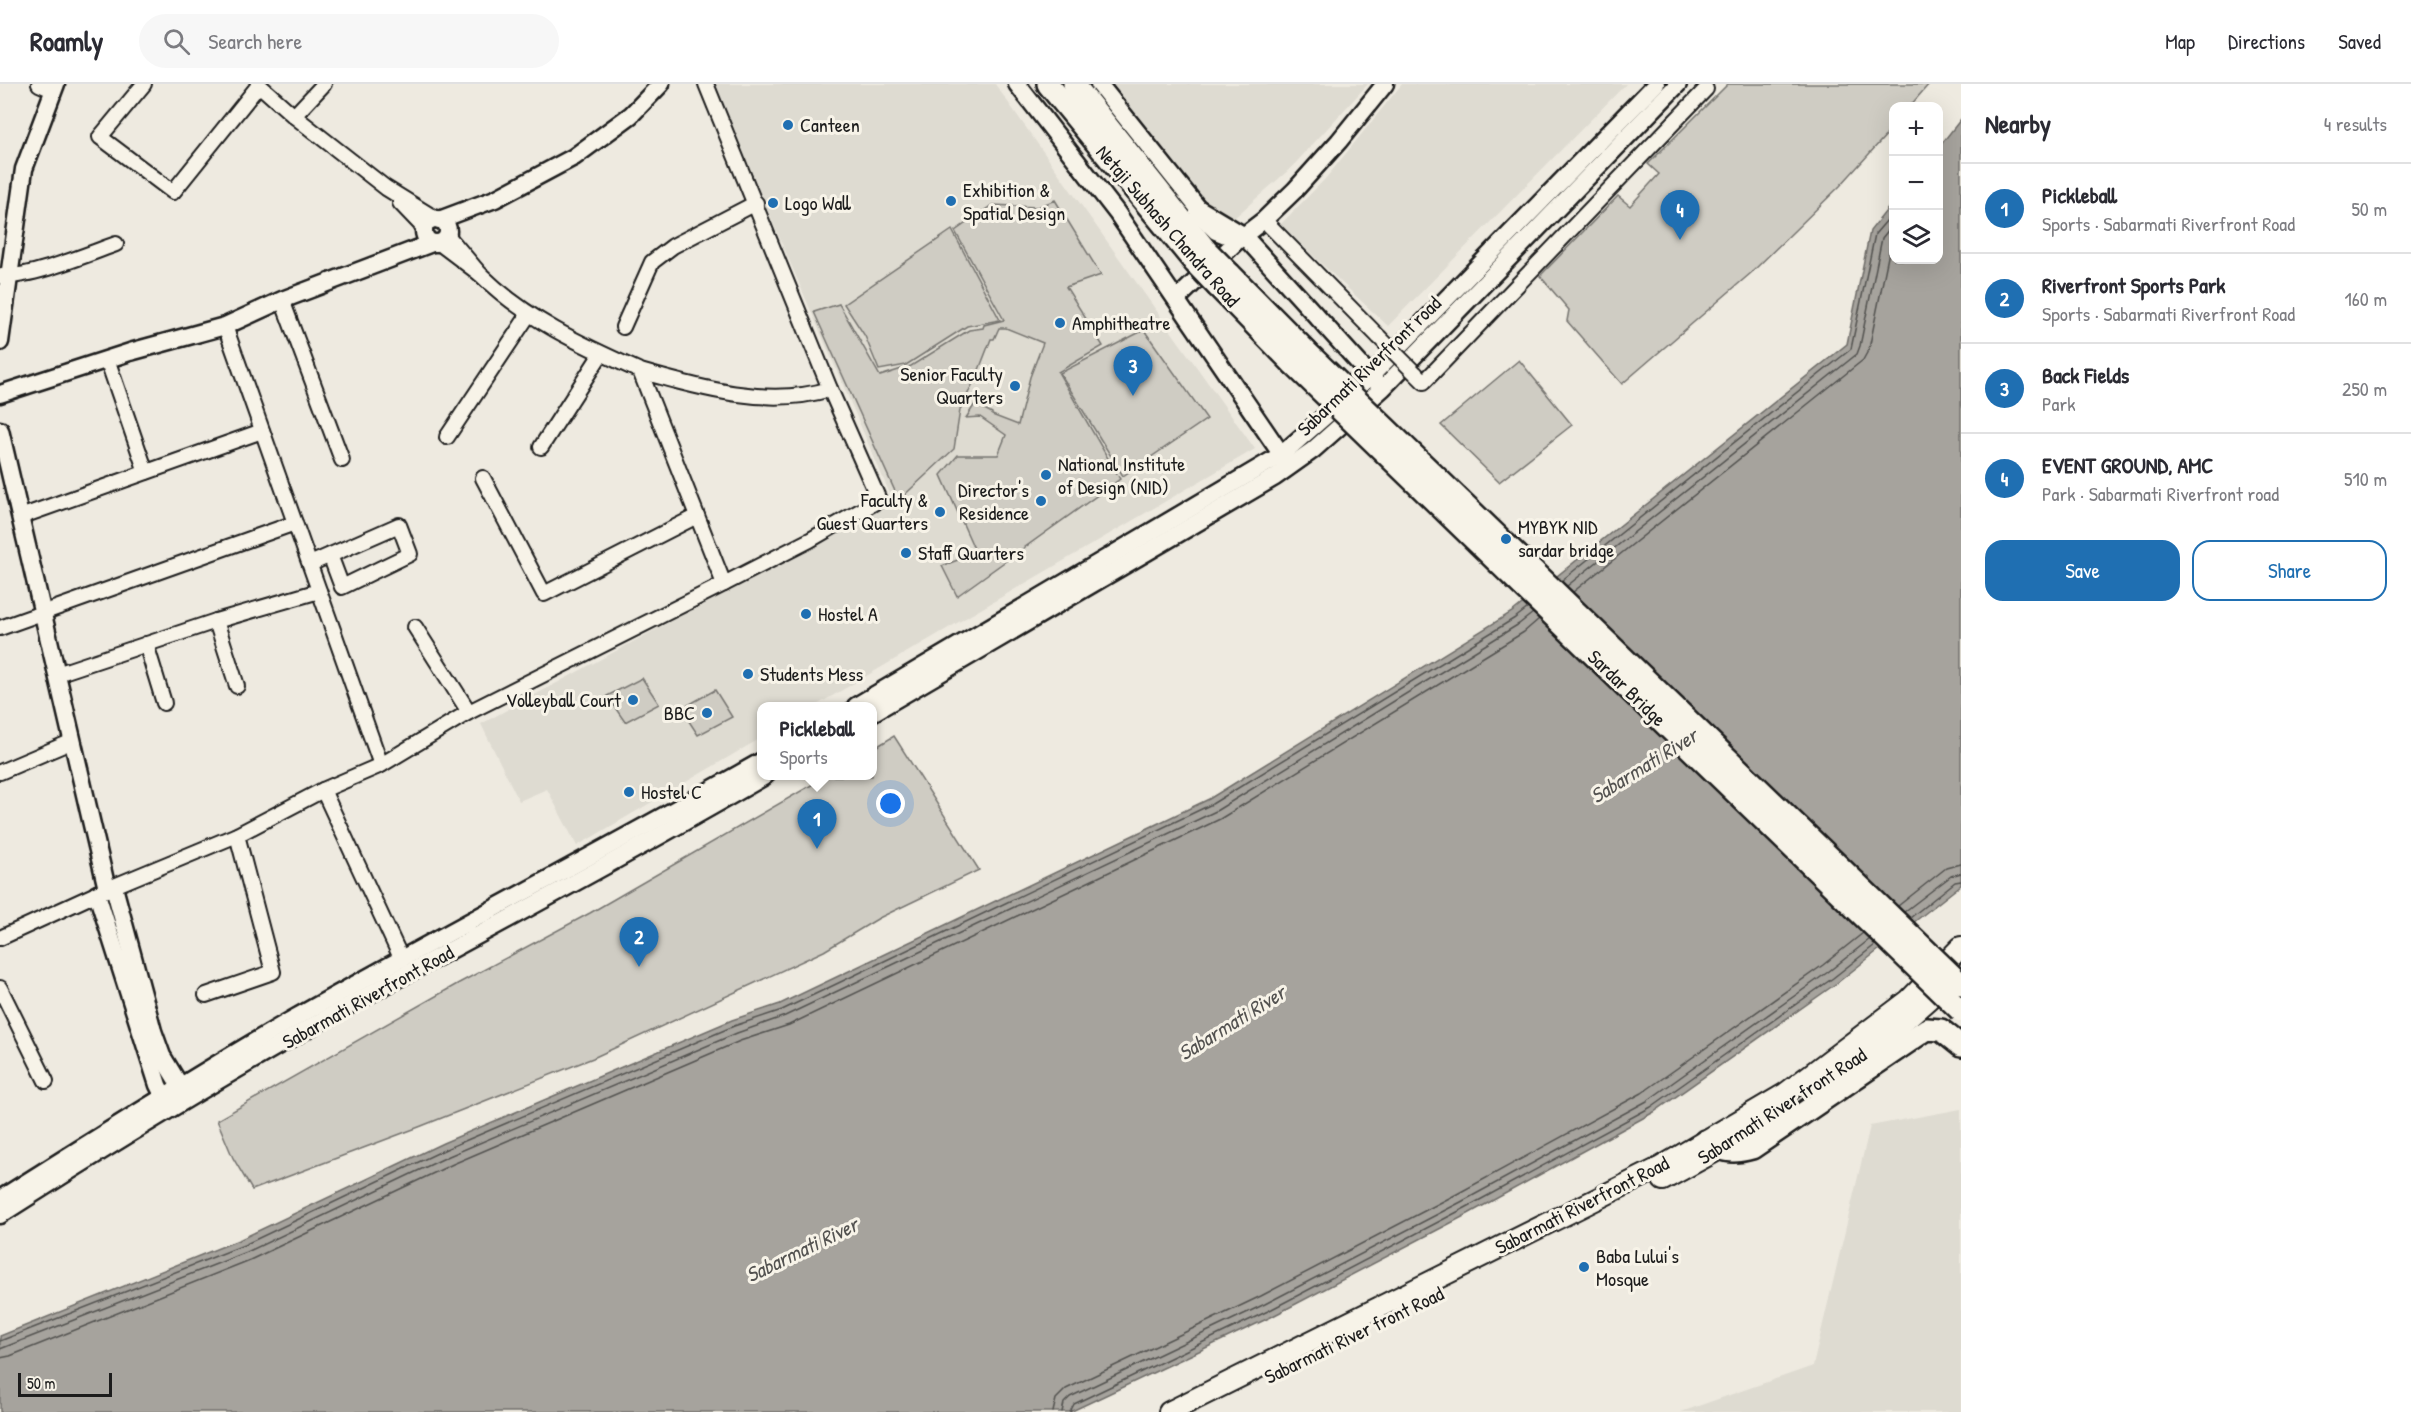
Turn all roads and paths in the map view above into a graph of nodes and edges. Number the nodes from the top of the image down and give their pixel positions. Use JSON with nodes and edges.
{"nodes":[{"id":1,"x":144,"y":84,"type":"edge"},
{"id":2,"x":324,"y":84,"type":"edge"},
{"id":3,"x":661,"y":84,"type":"edge"},
{"id":4,"x":706,"y":84,"type":"edge"},
{"id":5,"x":1017,"y":84,"type":"edge"},
{"id":6,"x":1048,"y":84,"type":"edge"},
{"id":7,"x":1074,"y":84,"type":"edge"},
{"id":8,"x":1099,"y":84,"type":"edge"},
{"id":9,"x":1656,"y":84,"type":"edge"},
{"id":10,"x":1678,"y":84,"type":"edge"},
{"id":11,"x":259,"y":85,"type":"edge"},
{"id":12,"x":49,"y":86,"type":"edge"},
{"id":13,"x":1379,"y":86,"type":"edge"},
{"id":14,"x":1706,"y":89,"type":"dead end"},
{"id":15,"x":294,"y":116,"type":"junction"},
{"id":16,"x":756,"y":203,"type":"junction"},
{"id":17,"x":1264,"y":220,"type":"junction"},
{"id":18,"x":436,"y":232,"type":"junction"},
{"id":19,"x":1240,"y":238,"type":"junction"},
{"id":20,"x":116,"y":244,"type":"dead end"},
{"id":21,"x":1201,"y":257,"type":"junction"},
{"id":22,"x":4,"y":276,"type":"edge"},
{"id":23,"x":1177,"y":299,"type":"junction"},
{"id":24,"x":282,"y":300,"type":"junction"},
{"id":25,"x":529,"y":314,"type":"junction"},
{"id":26,"x":225,"y":326,"type":"junction"},
{"id":27,"x":623,"y":327,"type":"dead end"},
{"id":28,"x":0,"y":342,"type":"edge"},
{"id":29,"x":601,"y":354,"type":"junction"},
{"id":30,"x":1299,"y":357,"type":"junction"},
{"id":31,"x":107,"y":359,"type":"junction"},
{"id":32,"x":640,"y":370,"type":"junction"},
{"id":33,"x":1371,"y":376,"type":"junction"},
{"id":34,"x":1383,"y":388,"type":"junction"},
{"id":35,"x":830,"y":389,"type":"junction"},
{"id":36,"x":0,"y":394,"type":"edge"},
{"id":37,"x":0,"y":430,"type":"edge"},
{"id":38,"x":262,"y":431,"type":"junction"},
{"id":39,"x":447,"y":437,"type":"dead end"},
{"id":40,"x":540,"y":447,"type":"dead end"},
{"id":41,"x":342,"y":460,"type":"dead end"},
{"id":42,"x":1286,"y":462,"type":"junction"},
{"id":43,"x":146,"y":472,"type":"junction"},
{"id":44,"x":5,"y":478,"type":"edge"},
{"id":45,"x":483,"y":478,"type":"dead end"},
{"id":46,"x":697,"y":516,"type":"junction"},
{"id":47,"x":20,"y":517,"type":"junction"},
{"id":48,"x":295,"y":523,"type":"junction"},
{"id":49,"x":330,"y":555,"type":"junction"},
{"id":50,"x":310,"y":564,"type":"junction"},
{"id":51,"x":724,"y":584,"type":"junction"},
{"id":52,"x":319,"y":591,"type":"junction"},
{"id":53,"x":43,"y":611,"type":"junction"},
{"id":54,"x":216,"y":621,"type":"junction"},
{"id":55,"x":415,"y":627,"type":"dead end"},
{"id":56,"x":0,"y":628,"type":"edge"},
{"id":57,"x":1006,"y":628,"type":"junction"},
{"id":58,"x":146,"y":644,"type":"junction"},
{"id":59,"x":57,"y":674,"type":"junction"},
{"id":60,"x":237,"y":686,"type":"dead end"},
{"id":61,"x":864,"y":702,"type":"edge"},
{"id":62,"x":164,"y":703,"type":"dead end"},
{"id":63,"x":877,"y":710,"type":"edge"},
{"id":64,"x":469,"y":712,"type":"junction"},
{"id":65,"x":73,"y":741,"type":"junction"},
{"id":66,"x":757,"y":763,"type":"edge"},
{"id":67,"x":381,"y":765,"type":"junction"},
{"id":68,"x":0,"y":772,"type":"edge"},
{"id":69,"x":758,"y":780,"type":"edge"},
{"id":70,"x":323,"y":790,"type":"junction"},
{"id":71,"x":237,"y":836,"type":"junction"},
{"id":72,"x":106,"y":890,"type":"junction"},
{"id":73,"x":0,"y":938,"type":"edge"},
{"id":74,"x":1961,"y":947,"type":"edge"},
{"id":75,"x":402,"y":960,"type":"junction"},
{"id":76,"x":1961,"y":966,"type":"edge"},
{"id":77,"x":1961,"y":984,"type":"edge"},
{"id":78,"x":0,"y":987,"type":"edge"},
{"id":79,"x":206,"y":995,"type":"dead end"},
{"id":80,"x":1961,"y":1011,"type":"edge"},
{"id":81,"x":269,"y":1043,"type":"junction"},
{"id":82,"x":1961,"y":1046,"type":"edge"},
{"id":83,"x":46,"y":1081,"type":"dead end"},
{"id":84,"x":184,"y":1093,"type":"junction"},
{"id":85,"x":166,"y":1102,"type":"junction"},
{"id":86,"x":1713,"y":1145,"type":"junction"},
{"id":87,"x":0,"y":1199,"type":"edge"},
{"id":88,"x":0,"y":1215,"type":"edge"},
{"id":89,"x":1196,"y":1408,"type":"edge"},
{"id":90,"x":1169,"y":1412,"type":"edge"}],
"edges":[{"from":1,"to":11,"type":"street"},
{"from":2,"to":15,"type":"street"},
{"from":3,"to":18,"type":"street"},
{"from":4,"to":16,"type":"street"},
{"from":5,"to":23,"type":"street"},
{"from":6,"to":21,"type":"main road","name":"Netaji Subhash Chandra Road"},
{"from":7,"to":21,"type":"main road","name":"Netaji Subhash Chandra Road"},
{"from":8,"to":19,"type":"street"},
{"from":9,"to":33,"type":"street","name":"Sabarmati Riverfront road"},
{"from":10,"to":34,"type":"street","name":"Sabarmati Riverfront road"},
{"from":11,"to":15,"type":"street"},
{"from":12,"to":22,"type":"street"},
{"from":13,"to":17,"type":"street"},
{"from":14,"to":17,"type":"street","bridge":true},
{"from":15,"to":18,"type":"street"},
{"from":16,"to":27,"type":"street"},
{"from":16,"to":35,"type":"street"},
{"from":17,"to":19,"type":"street"},
{"from":18,"to":24,"type":"street"},
{"from":18,"to":25,"type":"street"},
{"from":19,"to":23,"type":"street"},
{"from":19,"to":33,"type":"street"},
{"from":20,"to":22,"type":"street"},
{"from":21,"to":30,"type":"main road","name":"Netaji Subhash Chandra Road","bridge":true},
{"from":22,"to":28,"type":"street"},
{"from":23,"to":42,"type":"street"},
{"from":24,"to":26,"type":"street"},
{"from":24,"to":41,"type":"street"},
{"from":25,"to":29,"type":"street"},
{"from":25,"to":39,"type":"street"},
{"from":26,"to":31,"type":"street"},
{"from":26,"to":38,"type":"street"},
{"from":29,"to":32,"type":"street"},
{"from":29,"to":40,"type":"street"},
{"from":30,"to":77,"type":"main road","name":"Sardar Bridge","bridge":true},
{"from":30,"to":80,"type":"main road","name":"Sardar Bridge","bridge":true},
{"from":31,"to":36,"type":"street"},
{"from":31,"to":43,"type":"street"},
{"from":32,"to":35,"type":"street"},
{"from":32,"to":46,"type":"street"},
{"from":33,"to":34,"type":"street"},
{"from":33,"to":42,"type":"street","name":"Sabarmati Riverfront road"},
{"from":34,"to":42,"type":"street","name":"Sabarmati Riverfront road"},
{"from":35,"to":51,"type":"street"},
{"from":37,"to":44,"type":"street"},
{"from":38,"to":43,"type":"street"},
{"from":38,"to":48,"type":"street"},
{"from":42,"to":57,"type":"street","name":"Sabarmati Riverfront road"},
{"from":43,"to":47,"type":"street"},
{"from":44,"to":47,"type":"street"},
{"from":45,"to":46,"type":"street"},
{"from":46,"to":51,"type":"street"},
{"from":47,"to":53,"type":"street"},
{"from":48,"to":50,"type":"street"},
{"from":48,"to":53,"type":"street"},
{"from":49,"to":49,"type":"street"},
{"from":49,"to":50,"type":"street"},
{"from":50,"to":52,"type":"street"},
{"from":51,"to":64,"type":"street"},
{"from":52,"to":54,"type":"street"},
{"from":52,"to":67,"type":"street"},
{"from":53,"to":56,"type":"street"},
{"from":53,"to":59,"type":"street"},
{"from":54,"to":58,"type":"street"},
{"from":54,"to":60,"type":"street"},
{"from":55,"to":64,"type":"street"},
{"from":57,"to":61,"type":"street"},
{"from":57,"to":63,"type":"street"},
{"from":58,"to":59,"type":"street"},
{"from":58,"to":62,"type":"street"},
{"from":59,"to":65,"type":"street"},
{"from":64,"to":67,"type":"street"},
{"from":65,"to":68,"type":"street"},
{"from":65,"to":72,"type":"street"},
{"from":66,"to":75,"type":"street","name":"Sabarmati Riverfront Road"},
{"from":67,"to":70,"type":"street"},
{"from":69,"to":81,"type":"street","name":"Sabarmati Riverfront Road"},
{"from":70,"to":71,"type":"street"},
{"from":70,"to":75,"type":"street"},
{"from":71,"to":72,"type":"street"},
{"from":71,"to":79,"type":"street"},
{"from":72,"to":73,"type":"street"},
{"from":72,"to":84,"type":"street"},
{"from":72,"to":85,"type":"street"},
{"from":74,"to":86,"type":"main road"},
{"from":75,"to":81,"type":"street","name":"Sabarmati Riverfront Road"},
{"from":76,"to":86,"type":"main road","name":"Sabarmati River front Road"},
{"from":78,"to":83,"type":"street"},
{"from":81,"to":84,"type":"street","name":"Sabarmati Riverfront Road"},
{"from":82,"to":86,"type":"main road"},
{"from":84,"to":85,"type":"street","name":"Sabarmati Riverfront Road"},
{"from":85,"to":87,"type":"street"},
{"from":85,"to":88,"type":"street"},
{"from":86,"to":89,"type":"main road","name":"Sabarmati River front Road"},
{"from":89,"to":90,"type":"main road"}]}
